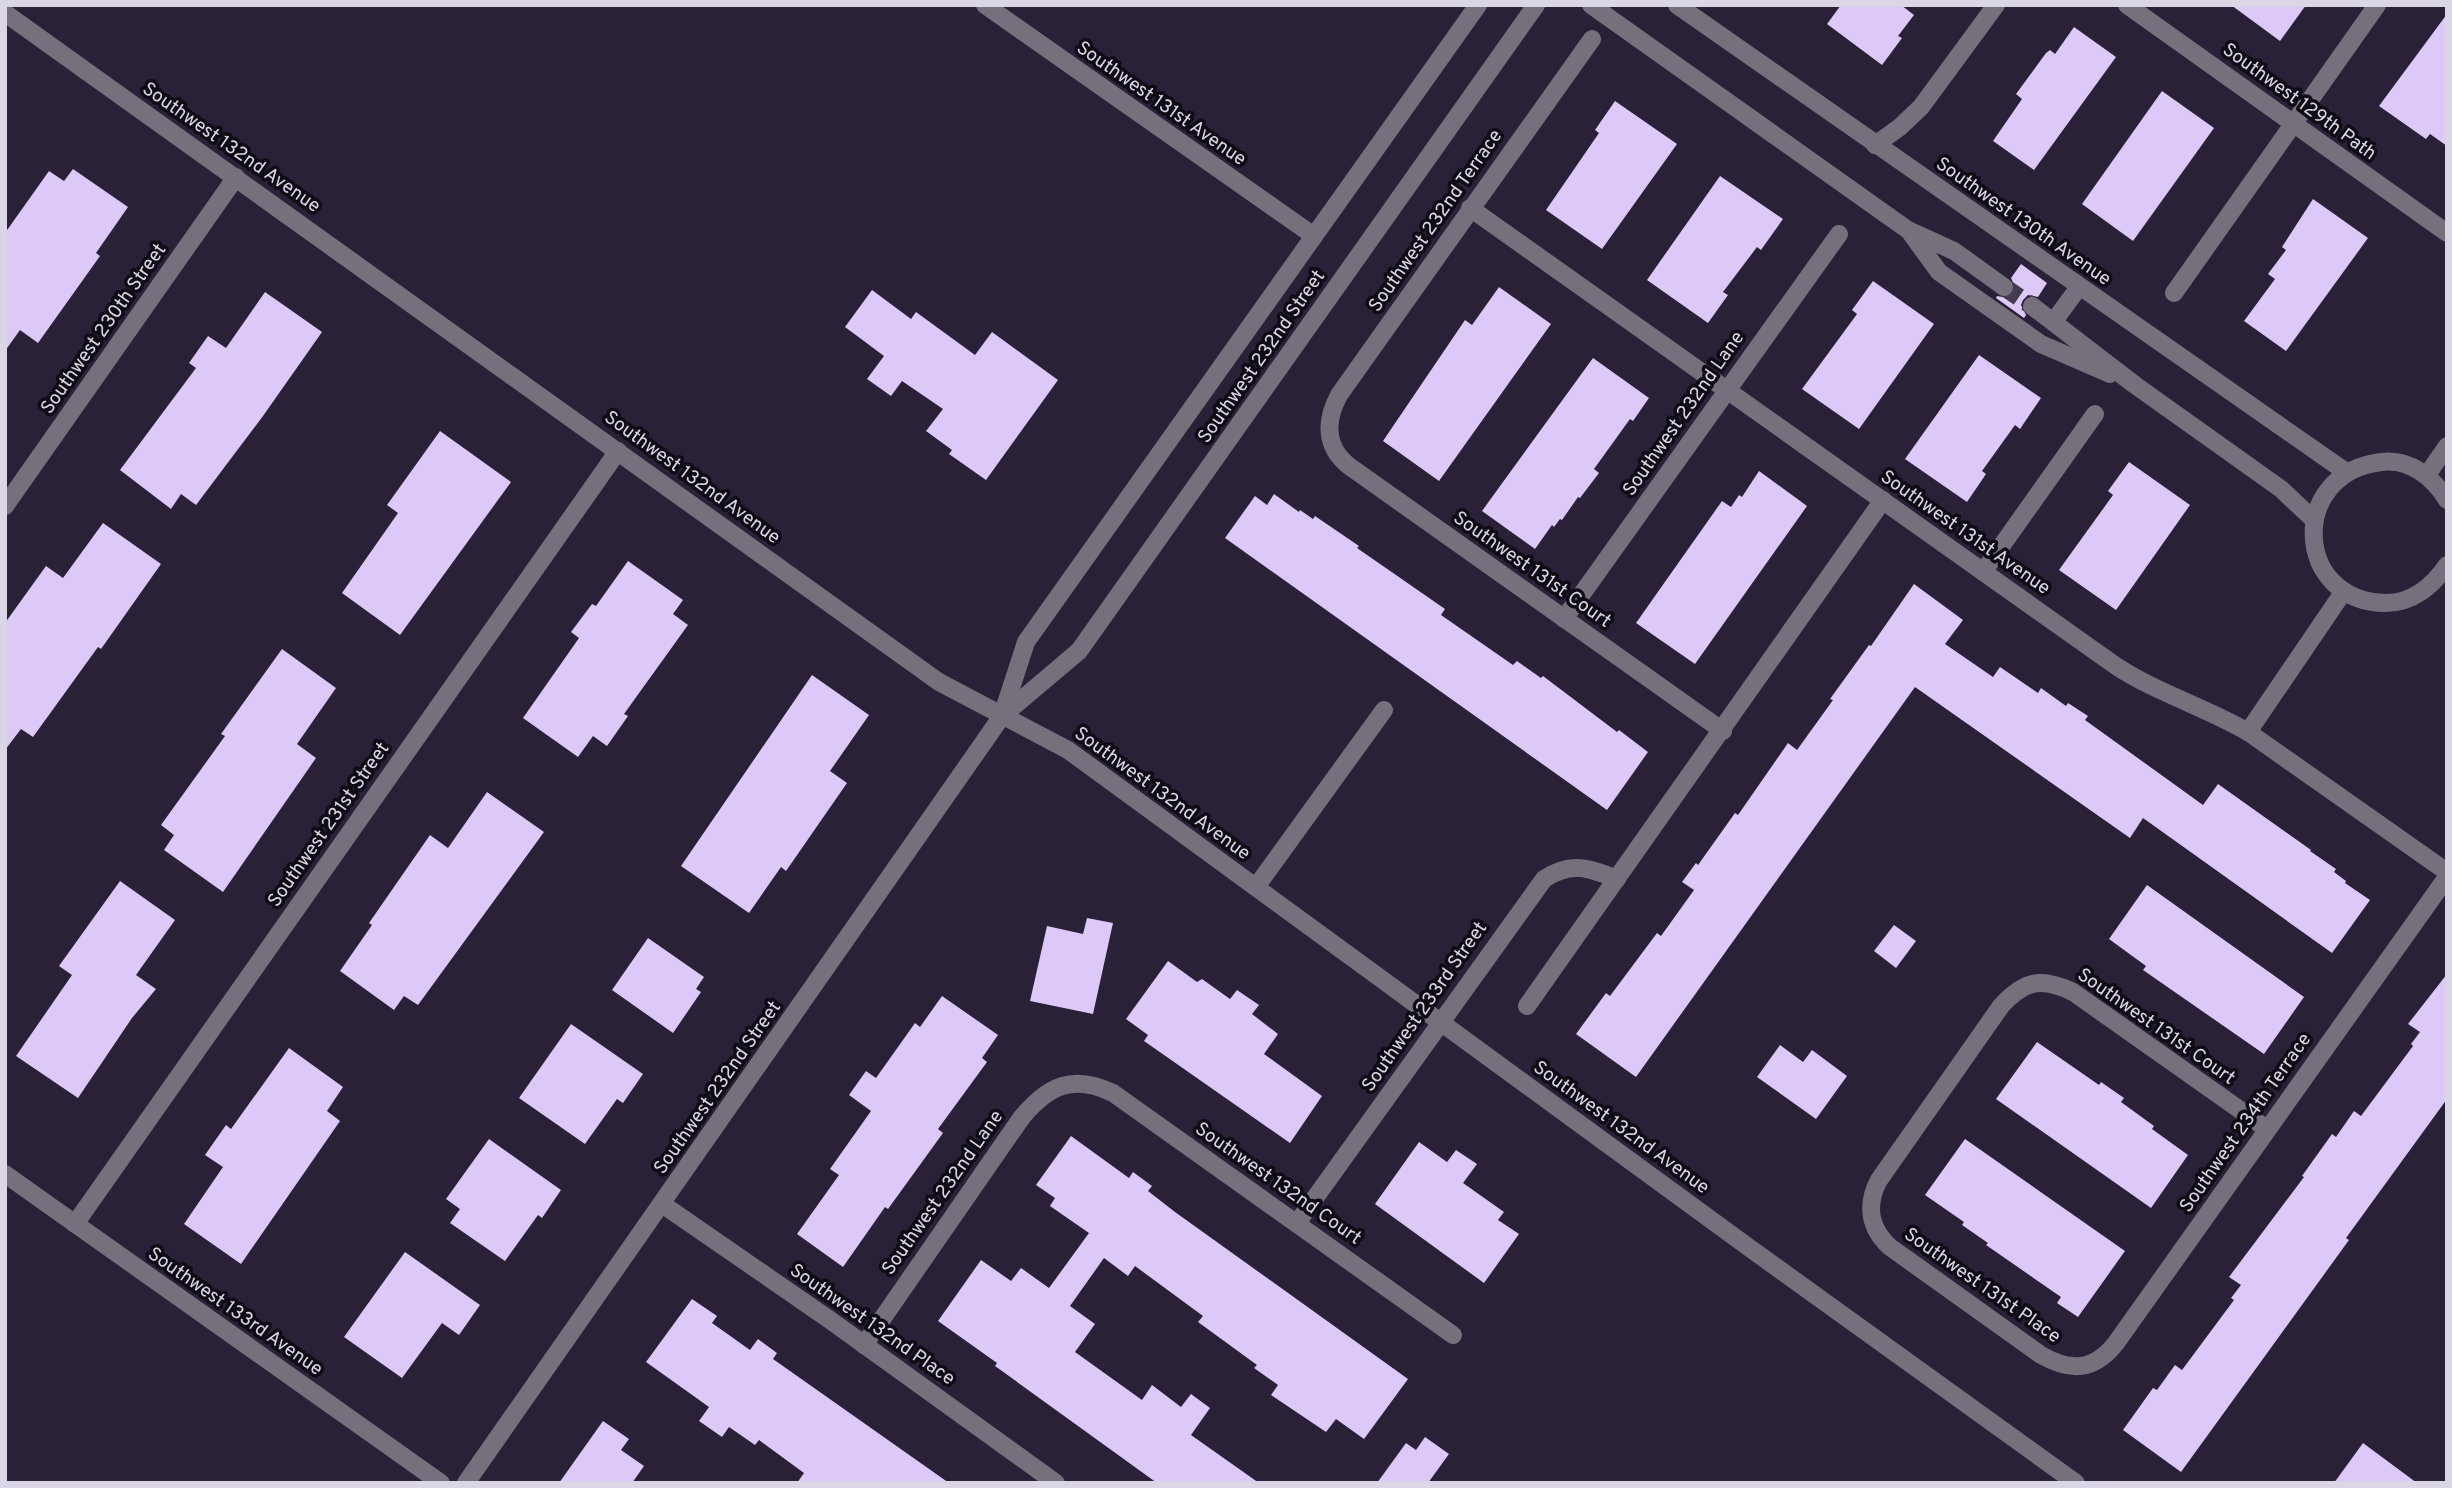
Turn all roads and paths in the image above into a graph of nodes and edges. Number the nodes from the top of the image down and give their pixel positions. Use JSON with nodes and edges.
{"nodes":[{"id":1,"x":985,"y":5,"type":"edge"},
{"id":2,"x":1478,"y":5,"type":"edge"},
{"id":3,"x":1536,"y":5,"type":"edge"},
{"id":4,"x":1591,"y":5,"type":"edge"},
{"id":5,"x":1677,"y":5,"type":"edge"},
{"id":6,"x":1996,"y":5,"type":"edge"},
{"id":7,"x":2127,"y":5,"type":"edge"},
{"id":8,"x":2377,"y":5,"type":"edge"},
{"id":9,"x":5,"y":13,"type":"edge"},
{"id":10,"x":1592,"y":38,"type":"dead end"},
{"id":11,"x":2293,"y":124,"type":"junction"},
{"id":12,"x":1875,"y":145,"type":"junction"},
{"id":13,"x":236,"y":177,"type":"junction"},
{"id":14,"x":1471,"y":208,"type":"junction"},
{"id":15,"x":1908,"y":230,"type":"junction"},
{"id":16,"x":2447,"y":233,"type":"edge"},
{"id":17,"x":1839,"y":234,"type":"dead end"},
{"id":18,"x":1314,"y":236,"type":"junction"},
{"id":19,"x":2004,"y":286,"type":"tunnel mouth"},
{"id":20,"x":2079,"y":287,"type":"junction"},
{"id":21,"x":2174,"y":293,"type":"dead end"},
{"id":22,"x":2032,"y":306,"type":"tunnel mouth"},
{"id":23,"x":2054,"y":321,"type":"junction"},
{"id":24,"x":2135,"y":385,"type":"junction"},
{"id":25,"x":1727,"y":390,"type":"junction"},
{"id":26,"x":2095,"y":414,"type":"dead end"},
{"id":27,"x":1329,"y":434,"type":"joint"},
{"id":28,"x":2447,"y":446,"type":"edge"},
{"id":29,"x":618,"y":451,"type":"junction"},
{"id":30,"x":2346,"y":472,"type":"junction"},
{"id":31,"x":2427,"y":475,"type":"junction"},
{"id":32,"x":1883,"y":500,"type":"junction"},
{"id":33,"x":2447,"y":500,"type":"edge"},
{"id":34,"x":5,"y":506,"type":"edge"},
{"id":35,"x":2314,"y":520,"type":"junction"},
{"id":36,"x":2447,"y":565,"type":"edge"},
{"id":37,"x":1983,"y":572,"type":"junction"},
{"id":38,"x":2344,"y":591,"type":"junction"},
{"id":39,"x":1564,"y":619,"type":"junction"},
{"id":40,"x":1384,"y":710,"type":"dead end"},
{"id":41,"x":1002,"y":716,"type":"junction"},
{"id":42,"x":1723,"y":731,"type":"junction"},
{"id":43,"x":2248,"y":732,"type":"junction"},
{"id":44,"x":2447,"y":872,"type":"edge"},
{"id":45,"x":2447,"y":877,"type":"edge"},
{"id":46,"x":1616,"y":879,"type":"junction"},
{"id":47,"x":1256,"y":887,"type":"junction"},
{"id":48,"x":1527,"y":1006,"type":"dead end"},
{"id":49,"x":1440,"y":1022,"type":"junction"},
{"id":50,"x":1072,"y":1084,"type":"joint"},
{"id":51,"x":1940,"y":1093,"type":"joint"},
{"id":52,"x":2267,"y":1129,"type":"junction"},
{"id":53,"x":5,"y":1174,"type":"edge"},
{"id":54,"x":662,"y":1204,"type":"junction"},
{"id":55,"x":1297,"y":1223,"type":"junction"},
{"id":56,"x":75,"y":1224,"type":"junction"},
{"id":57,"x":1453,"y":1335,"type":"dead end"},
{"id":58,"x":864,"y":1345,"type":"junction"},
{"id":59,"x":2063,"y":1365,"type":"joint"},
{"id":60,"x":441,"y":1483,"type":"edge"},
{"id":61,"x":466,"y":1483,"type":"edge"},
{"id":62,"x":1056,"y":1483,"type":"edge"},
{"id":63,"x":2076,"y":1483,"type":"edge"}],
"edges":[{"from":1,"to":18,"type":"street","name":"Southwest 131st Avenue"},
{"from":2,"to":18,"type":"street","name":"Southwest 232nd Street"},
{"from":3,"to":41,"type":"street","name":"Southwest 232nd Street"},
{"from":4,"to":15,"type":"street"},
{"from":5,"to":12,"type":"street","name":"Southwest 130th Avenue"},
{"from":6,"to":12,"type":"street"},
{"from":7,"to":11,"type":"street","name":"Southwest 129th Path"},
{"from":8,"to":11,"type":"street"},
{"from":9,"to":13,"type":"street","name":"Southwest 132nd Avenue"},
{"from":10,"to":14,"type":"street","name":"Southwest 232nd Terrace"},
{"from":11,"to":16,"type":"street","name":"Southwest 129th Path"},
{"from":11,"to":21,"type":"street"},
{"from":12,"to":20,"type":"street","name":"Southwest 130th Avenue"},
{"from":13,"to":29,"type":"street","name":"Southwest 132nd Avenue"},
{"from":13,"to":34,"type":"street","name":"Southwest 230th Street"},
{"from":14,"to":25,"type":"street","name":"Southwest 131st Avenue"},
{"from":14,"to":27,"type":"street","name":"Southwest 232nd Terrace"},
{"from":15,"to":19,"type":"street"},
{"from":15,"to":24,"type":"street"},
{"from":17,"to":25,"type":"street","name":"Southwest 232nd Lane"},
{"from":18,"to":41,"type":"street","name":"Southwest 232nd Street"},
{"from":20,"to":23,"type":"street"},
{"from":20,"to":30,"type":"street","name":"Southwest 130th Avenue"},
{"from":22,"to":23,"type":"street"},
{"from":23,"to":24,"type":"street"},
{"from":24,"to":35,"type":"street"},
{"from":25,"to":32,"type":"street","name":"Southwest 131st Avenue"},
{"from":25,"to":39,"type":"street","name":"Southwest 232nd Lane"},
{"from":26,"to":37,"type":"street"},
{"from":27,"to":39,"type":"street","name":"Southwest 131st Court"},
{"from":28,"to":31,"type":"street"},
{"from":29,"to":41,"type":"street","name":"Southwest 132nd Avenue"},
{"from":29,"to":56,"type":"street","name":"Southwest 231st Street"},
{"from":30,"to":31,"type":"street"},
{"from":30,"to":35,"type":"street"},
{"from":31,"to":33,"type":"street"},
{"from":32,"to":37,"type":"street","name":"Southwest 131st Avenue"},
{"from":32,"to":42,"type":"street"},
{"from":35,"to":38,"type":"street"},
{"from":36,"to":38,"type":"street"},
{"from":37,"to":43,"type":"street","name":"Southwest 131st Avenue"},
{"from":38,"to":43,"type":"street"},
{"from":39,"to":42,"type":"street","name":"Southwest 131st Court"},
{"from":40,"to":47,"type":"street"},
{"from":41,"to":47,"type":"street","name":"Southwest 132nd Avenue"},
{"from":41,"to":54,"type":"street","name":"Southwest 232nd Street"},
{"from":42,"to":46,"type":"street"},
{"from":43,"to":44,"type":"street","name":"Southwest 131st Avenue"},
{"from":45,"to":52,"type":"street","name":"Southwest 234th Terrace"},
{"from":46,"to":48,"type":"street"},
{"from":46,"to":49,"type":"street","name":"Southwest 233rd Street"},
{"from":47,"to":49,"type":"street","name":"Southwest 132nd Avenue"},
{"from":49,"to":55,"type":"street","name":"Southwest 233rd Street"},
{"from":49,"to":63,"type":"street","name":"Southwest 132nd Avenue"},
{"from":50,"to":55,"type":"street","name":"Southwest 132nd Court"},
{"from":50,"to":58,"type":"street","name":"Southwest 232nd Lane"},
{"from":51,"to":52,"type":"street","name":"Southwest 131st Court"},
{"from":51,"to":59,"type":"street","name":"Southwest 131st Place"},
{"from":52,"to":59,"type":"street","name":"Southwest 234th Terrace"},
{"from":53,"to":56,"type":"street","name":"Southwest 133rd Avenue"},
{"from":54,"to":58,"type":"street","name":"Southwest 132nd Place"},
{"from":54,"to":61,"type":"street","name":"Southwest 232nd Street"},
{"from":55,"to":57,"type":"street","name":"Southwest 132nd Court"},
{"from":56,"to":60,"type":"street","name":"Southwest 133rd Avenue"},
{"from":58,"to":62,"type":"street","name":"Southwest 132nd Place"}]}
